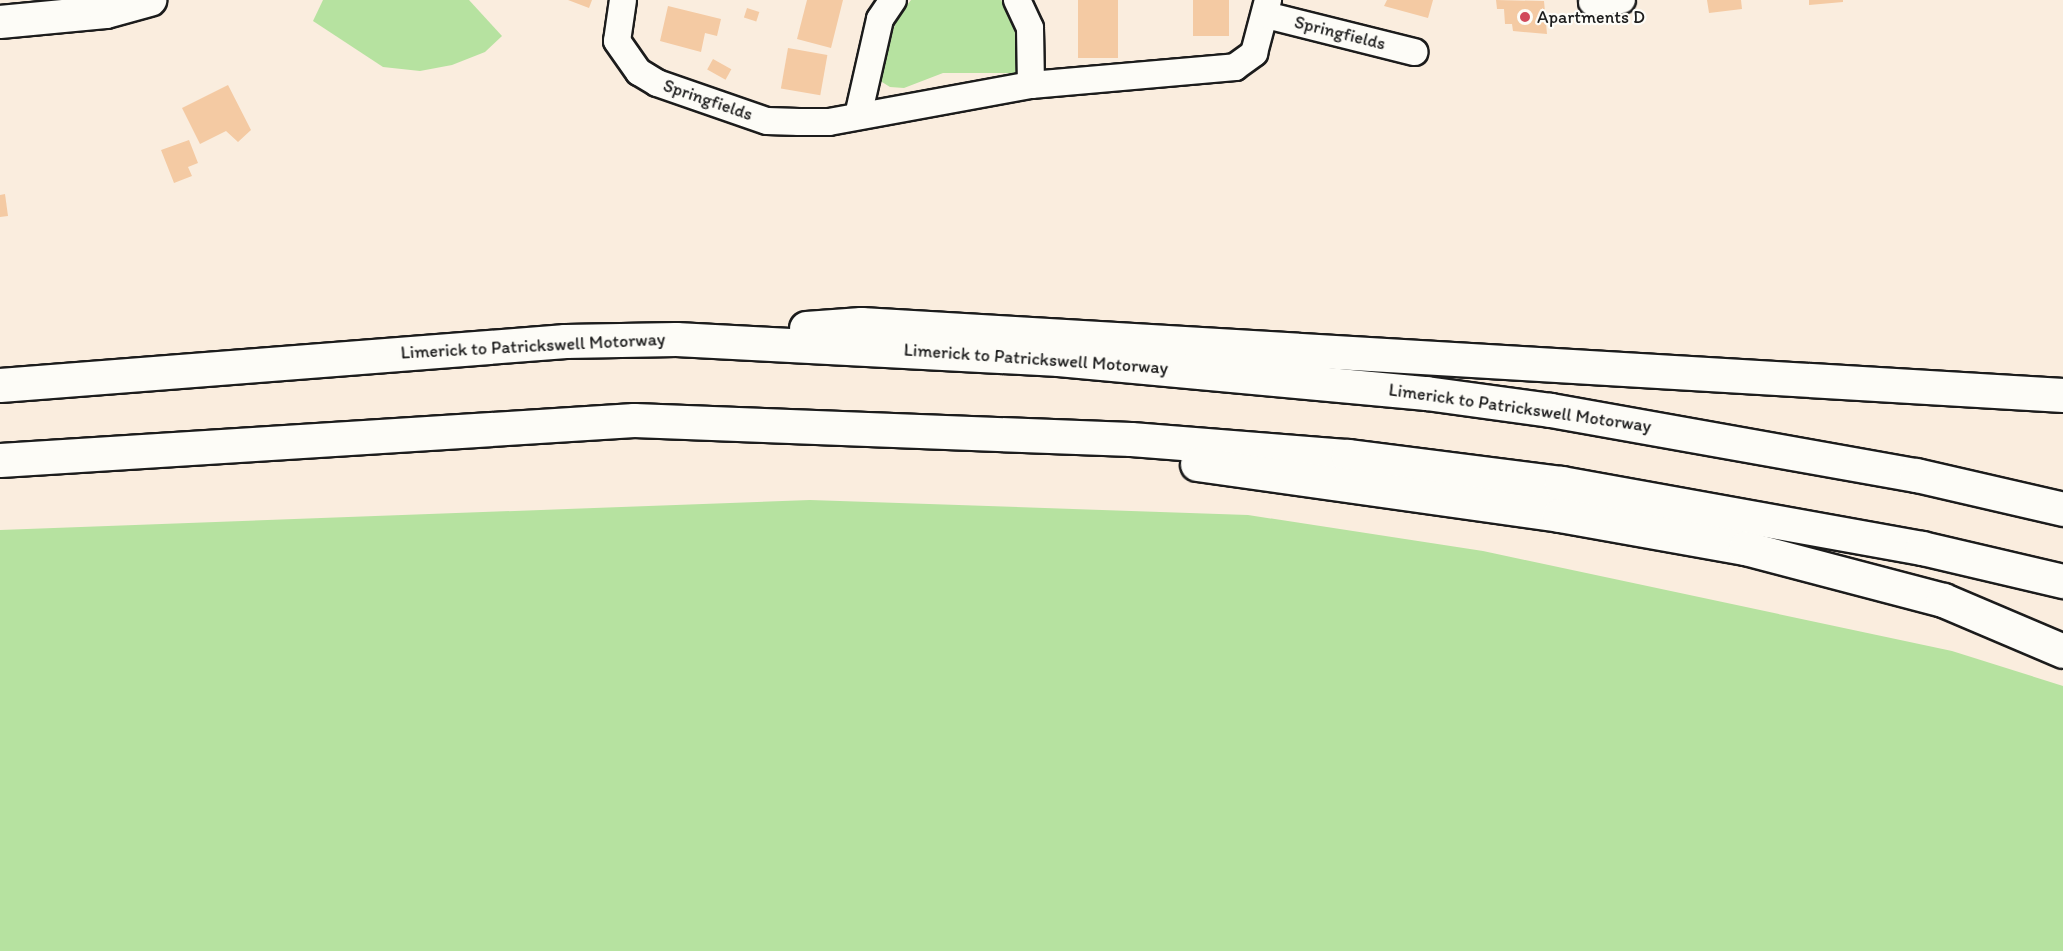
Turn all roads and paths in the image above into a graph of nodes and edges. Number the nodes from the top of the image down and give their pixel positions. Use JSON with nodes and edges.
{"nodes":[{"id":1,"x":150,"y":0,"type":"edge"},
{"id":2,"x":623,"y":0,"type":"edge"},
{"id":3,"x":893,"y":0,"type":"edge"},
{"id":4,"x":1017,"y":0,"type":"edge"},
{"id":5,"x":1622,"y":0,"type":"edge"},
{"id":6,"x":1592,"y":2,"type":"dead end"},
{"id":7,"x":1267,"y":8,"type":"edge"},
{"id":8,"x":0,"y":22,"type":"edge"},
{"id":9,"x":1414,"y":52,"type":"dead end"},
{"id":10,"x":1031,"y":85,"type":"junction"},
{"id":11,"x":858,"y":116,"type":"junction"},
{"id":12,"x":676,"y":339,"type":"junction"},
{"id":13,"x":0,"y":385,"type":"edge"},
{"id":14,"x":2063,"y":395,"type":"edge"},
{"id":15,"x":753,"y":423,"type":"junction"},
{"id":16,"x":0,"y":460,"type":"edge"},
{"id":17,"x":2063,"y":509,"type":"edge"},
{"id":18,"x":2063,"y":581,"type":"edge"},
{"id":19,"x":2063,"y":651,"type":"edge"}],
"edges":[{"from":1,"to":8,"type":"street"},
{"from":2,"to":11,"type":"street","name":"Springfields"},
{"from":3,"to":11,"type":"street"},
{"from":4,"to":10,"type":"street"},
{"from":5,"to":6,"type":"street"},
{"from":7,"to":9,"type":"street","name":"Springfields"},
{"from":7,"to":10,"type":"street","name":"Springfields"},
{"from":10,"to":11,"type":"street","name":"Springfields"},
{"from":12,"to":13,"type":"highway","name":"Limerick to Patrickswell Motorway"},
{"from":12,"to":14,"type":"highway"},
{"from":12,"to":17,"type":"highway","name":"Limerick to Patrickswell Motorway"},
{"from":15,"to":16,"type":"highway"},
{"from":15,"to":18,"type":"highway"},
{"from":15,"to":19,"type":"highway"}]}
